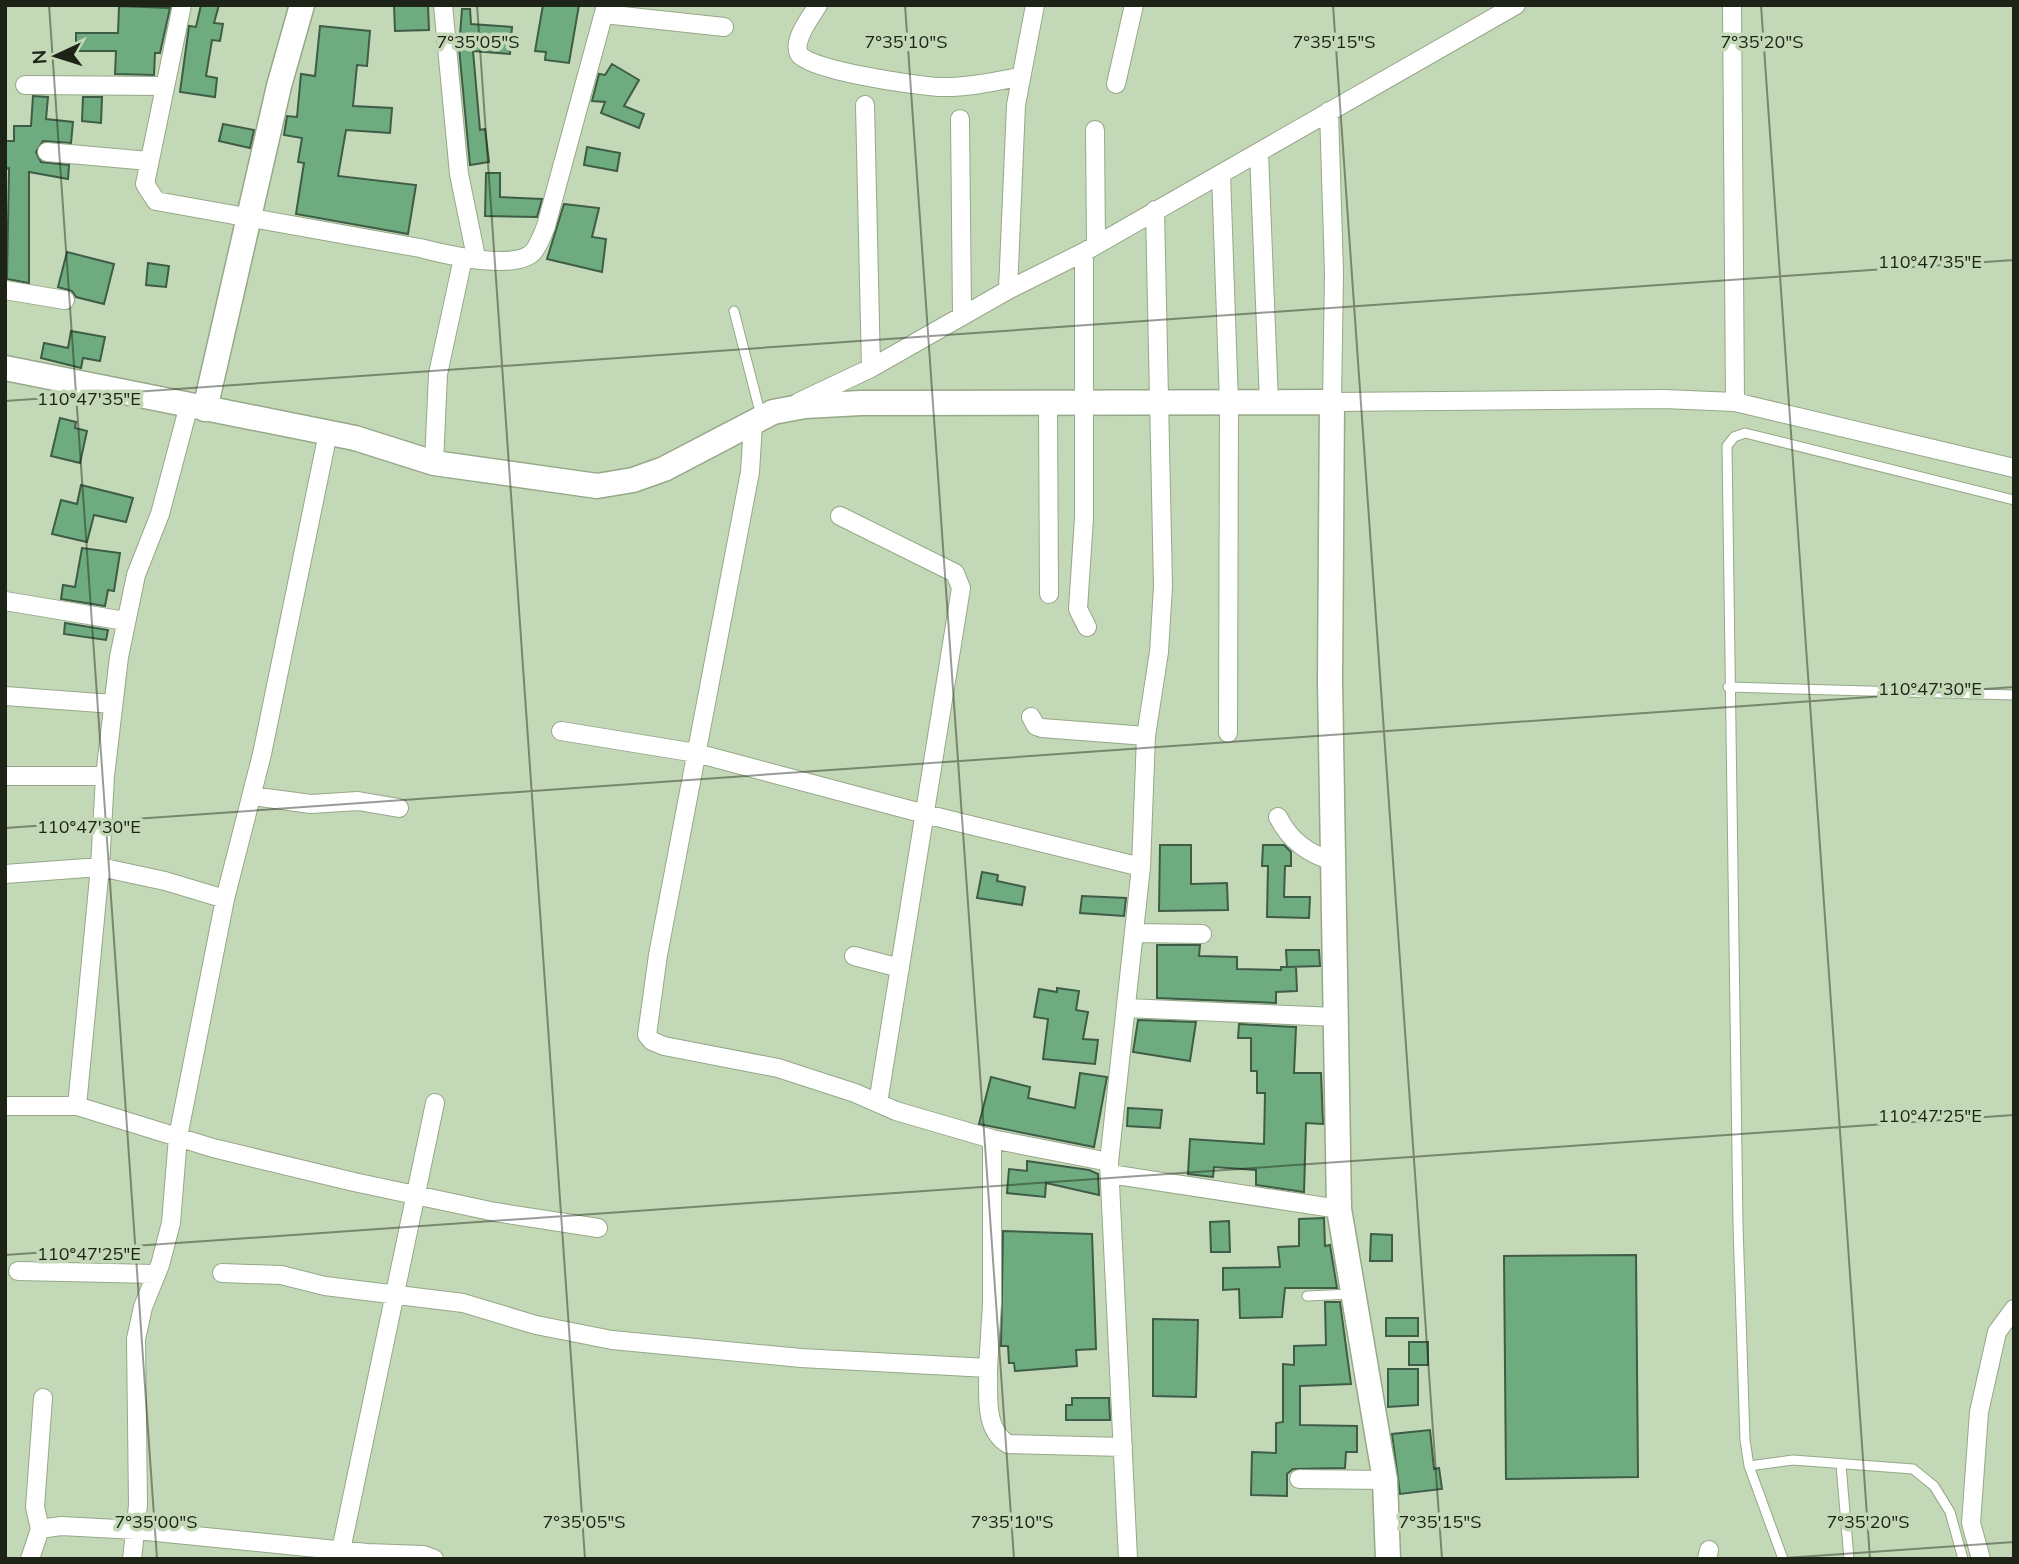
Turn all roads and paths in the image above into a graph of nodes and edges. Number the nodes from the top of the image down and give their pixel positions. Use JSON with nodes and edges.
{"nodes":[{"id":1,"x":182,"y":5,"type":"edge"},
{"id":2,"x":302,"y":5,"type":"edge"},
{"id":3,"x":443,"y":5,"type":"edge"},
{"id":4,"x":818,"y":5,"type":"edge"},
{"id":5,"x":1035,"y":5,"type":"edge"},
{"id":6,"x":1135,"y":5,"type":"edge"},
{"id":7,"x":1516,"y":5,"type":"edge"},
{"id":8,"x":1732,"y":5,"type":"edge"},
{"id":9,"x":605,"y":10,"type":"edge"},
{"id":10,"x":724,"y":27,"type":"dead end"},
{"id":11,"x":1019,"y":79,"type":"junction"},
{"id":12,"x":1116,"y":84,"type":"dead end"},
{"id":13,"x":25,"y":85,"type":"dead end"},
{"id":14,"x":165,"y":86,"type":"junction"},
{"id":15,"x":865,"y":104,"type":"dead end"},
{"id":16,"x":1329,"y":111,"type":"junction"},
{"id":17,"x":960,"y":118,"type":"dead end"},
{"id":18,"x":1095,"y":130,"type":"dead end"},
{"id":19,"x":47,"y":152,"type":"dead end"},
{"id":20,"x":1259,"y":153,"type":"junction"},
{"id":21,"x":149,"y":161,"type":"junction"},
{"id":22,"x":1221,"y":174,"type":"junction"},
{"id":23,"x":1155,"y":210,"type":"junction"},
{"id":24,"x":249,"y":217,"type":"junction"},
{"id":25,"x":1090,"y":249,"type":"junction"},
{"id":26,"x":469,"y":258,"type":"junction"},
{"id":27,"x":5,"y":290,"type":"edge"},
{"id":28,"x":1008,"y":290,"type":"junction"},
{"id":29,"x":65,"y":300,"type":"dead end"},
{"id":30,"x":734,"y":311,"type":"dead end"},
{"id":31,"x":962,"y":314,"type":"junction"},
{"id":32,"x":5,"y":368,"type":"edge"},
{"id":33,"x":871,"y":368,"type":"junction"},
{"id":34,"x":1332,"y":402,"type":"junction"},
{"id":35,"x":1735,"y":402,"type":"junction"},
{"id":36,"x":1085,"y":403,"type":"junction"},
{"id":37,"x":1159,"y":403,"type":"junction"},
{"id":38,"x":1229,"y":403,"type":"junction"},
{"id":39,"x":1269,"y":403,"type":"junction"},
{"id":40,"x":1048,"y":405,"type":"junction"},
{"id":41,"x":197,"y":407,"type":"junction"},
{"id":42,"x":788,"y":408,"type":"junction"},
{"id":43,"x":757,"y":421,"type":"junction"},
{"id":44,"x":328,"y":433,"type":"junction"},
{"id":45,"x":444,"y":465,"type":"junction"},
{"id":46,"x":2014,"y":468,"type":"edge"},
{"id":47,"x":2014,"y":500,"type":"edge"},
{"id":48,"x":839,"y":516,"type":"dead end"},
{"id":49,"x":1049,"y":594,"type":"dead end"},
{"id":50,"x":5,"y":601,"type":"edge"},
{"id":51,"x":125,"y":621,"type":"junction"},
{"id":52,"x":1087,"y":627,"type":"dead end"},
{"id":53,"x":1728,"y":687,"type":"junction"},
{"id":54,"x":2014,"y":695,"type":"edge"},
{"id":55,"x":5,"y":696,"type":"edge"},
{"id":56,"x":113,"y":704,"type":"junction"},
{"id":57,"x":1031,"y":717,"type":"dead end"},
{"id":58,"x":561,"y":731,"type":"dead end"},
{"id":59,"x":1228,"y":733,"type":"dead end"},
{"id":60,"x":1146,"y":736,"type":"junction"},
{"id":61,"x":696,"y":753,"type":"junction"},
{"id":62,"x":5,"y":776,"type":"edge"},
{"id":63,"x":105,"y":776,"type":"junction"},
{"id":64,"x":252,"y":796,"type":"junction"},
{"id":65,"x":399,"y":808,"type":"dead end"},
{"id":66,"x":925,"y":814,"type":"junction"},
{"id":67,"x":1278,"y":817,"type":"dead end"},
{"id":68,"x":1334,"y":861,"type":"junction"},
{"id":69,"x":100,"y":867,"type":"junction"},
{"id":70,"x":1140,"y":867,"type":"junction"},
{"id":71,"x":5,"y":874,"type":"edge"},
{"id":72,"x":225,"y":900,"type":"junction"},
{"id":73,"x":1134,"y":933,"type":"junction"},
{"id":74,"x":1202,"y":934,"type":"dead end"},
{"id":75,"x":854,"y":956,"type":"dead end"},
{"id":76,"x":900,"y":968,"type":"junction"},
{"id":77,"x":1126,"y":1008,"type":"junction"},
{"id":78,"x":1336,"y":1017,"type":"junction"},
{"id":79,"x":878,"y":1102,"type":"junction"},
{"id":80,"x":435,"y":1103,"type":"dead end"},
{"id":81,"x":5,"y":1106,"type":"edge"},
{"id":82,"x":77,"y":1106,"type":"junction"},
{"id":83,"x":178,"y":1137,"type":"junction"},
{"id":84,"x":992,"y":1139,"type":"junction"},
{"id":85,"x":1110,"y":1168,"type":"junction"},
{"id":86,"x":416,"y":1194,"type":"junction"},
{"id":87,"x":1339,"y":1209,"type":"junction"},
{"id":88,"x":598,"y":1228,"type":"dead end"},
{"id":89,"x":19,"y":1271,"type":"dead end"},
{"id":90,"x":222,"y":1273,"type":"dead end"},
{"id":91,"x":155,"y":1274,"type":"junction"},
{"id":92,"x":1353,"y":1294,"type":"junction"},
{"id":93,"x":396,"y":1295,"type":"junction"},
{"id":94,"x":1307,"y":1296,"type":"dead end"},
{"id":95,"x":2014,"y":1309,"type":"edge"},
{"id":96,"x":988,"y":1368,"type":"junction"},
{"id":97,"x":43,"y":1398,"type":"dead end"},
{"id":98,"x":1123,"y":1447,"type":"junction"},
{"id":99,"x":1841,"y":1465,"type":"junction"},
{"id":100,"x":1749,"y":1466,"type":"junction"},
{"id":101,"x":1299,"y":1479,"type":"dead end"},
{"id":102,"x":1385,"y":1480,"type":"junction"},
{"id":103,"x":40,"y":1529,"type":"junction"},
{"id":104,"x":136,"y":1530,"type":"junction"},
{"id":105,"x":341,"y":1550,"type":"junction"},
{"id":106,"x":30,"y":1559,"type":"edge"},
{"id":107,"x":132,"y":1559,"type":"edge"},
{"id":108,"x":435,"y":1559,"type":"edge"},
{"id":109,"x":1128,"y":1559,"type":"edge"},
{"id":110,"x":1388,"y":1559,"type":"edge"},
{"id":111,"x":1783,"y":1559,"type":"edge"},
{"id":112,"x":1849,"y":1559,"type":"edge"},
{"id":113,"x":1963,"y":1559,"type":"edge"},
{"id":114,"x":1981,"y":1559,"type":"edge"}],
"edges":[{"from":1,"to":14,"type":"street"},
{"from":2,"to":24,"type":"street"},
{"from":3,"to":26,"type":"street"},
{"from":4,"to":11,"type":"street"},
{"from":5,"to":11,"type":"street"},
{"from":6,"to":12,"type":"street"},
{"from":7,"to":16,"type":"street"},
{"from":8,"to":35,"type":"street"},
{"from":9,"to":10,"type":"street"},
{"from":9,"to":26,"type":"street"},
{"from":11,"to":28,"type":"street"},
{"from":13,"to":14,"type":"street"},
{"from":14,"to":21,"type":"street"},
{"from":15,"to":33,"type":"street"},
{"from":16,"to":20,"type":"street"},
{"from":16,"to":34,"type":"street"},
{"from":17,"to":31,"type":"street"},
{"from":18,"to":25,"type":"street"},
{"from":19,"to":21,"type":"street"},
{"from":20,"to":22,"type":"street"},
{"from":20,"to":39,"type":"street"},
{"from":21,"to":24,"type":"street"},
{"from":22,"to":23,"type":"street"},
{"from":22,"to":38,"type":"street"},
{"from":23,"to":25,"type":"street"},
{"from":23,"to":37,"type":"street"},
{"from":24,"to":26,"type":"street"},
{"from":24,"to":41,"type":"street"},
{"from":25,"to":28,"type":"street"},
{"from":25,"to":36,"type":"street"},
{"from":26,"to":45,"type":"street"},
{"from":27,"to":29,"type":"street"},
{"from":28,"to":31,"type":"street"},
{"from":30,"to":43,"type":"lane"},
{"from":31,"to":33,"type":"street"},
{"from":32,"to":41,"type":"street"},
{"from":33,"to":42,"type":"street"},
{"from":34,"to":35,"type":"street"},
{"from":34,"to":39,"type":"street"},
{"from":34,"to":68,"type":"street"},
{"from":35,"to":46,"type":"street"},
{"from":36,"to":37,"type":"street"},
{"from":36,"to":40,"type":"street"},
{"from":36,"to":52,"type":"street"},
{"from":37,"to":38,"type":"street"},
{"from":37,"to":60,"type":"street"},
{"from":38,"to":39,"type":"street"},
{"from":38,"to":59,"type":"street"},
{"from":40,"to":42,"type":"street"},
{"from":40,"to":49,"type":"street"},
{"from":41,"to":44,"type":"street"},
{"from":41,"to":51,"type":"street"},
{"from":42,"to":43,"type":"street"},
{"from":43,"to":45,"type":"street"},
{"from":43,"to":61,"type":"street"},
{"from":44,"to":45,"type":"street"},
{"from":44,"to":64,"type":"street"},
{"from":47,"to":53,"type":"lane"},
{"from":48,"to":66,"type":"street"},
{"from":50,"to":51,"type":"street"},
{"from":51,"to":56,"type":"street"},
{"from":53,"to":54,"type":"lane"},
{"from":53,"to":100,"type":"lane"},
{"from":55,"to":56,"type":"street"},
{"from":56,"to":63,"type":"street"},
{"from":57,"to":60,"type":"street"},
{"from":58,"to":61,"type":"street"},
{"from":60,"to":70,"type":"street"},
{"from":61,"to":66,"type":"street"},
{"from":61,"to":79,"type":"street"},
{"from":62,"to":63,"type":"street"},
{"from":63,"to":69,"type":"street"},
{"from":64,"to":65,"type":"street"},
{"from":64,"to":72,"type":"street"},
{"from":66,"to":70,"type":"street"},
{"from":66,"to":76,"type":"street"},
{"from":67,"to":68,"type":"street"},
{"from":68,"to":78,"type":"street"},
{"from":69,"to":71,"type":"street"},
{"from":69,"to":72,"type":"street"},
{"from":69,"to":82,"type":"street"},
{"from":70,"to":73,"type":"street"},
{"from":72,"to":83,"type":"street"},
{"from":73,"to":74,"type":"street"},
{"from":73,"to":77,"type":"street"},
{"from":75,"to":76,"type":"street"},
{"from":76,"to":79,"type":"street"},
{"from":77,"to":78,"type":"street"},
{"from":77,"to":85,"type":"street"},
{"from":78,"to":87,"type":"street"},
{"from":79,"to":84,"type":"street"},
{"from":80,"to":86,"type":"street"},
{"from":81,"to":82,"type":"street"},
{"from":82,"to":83,"type":"street"},
{"from":83,"to":86,"type":"street"},
{"from":83,"to":91,"type":"street"},
{"from":84,"to":85,"type":"street"},
{"from":84,"to":96,"type":"street"},
{"from":85,"to":87,"type":"street"},
{"from":85,"to":98,"type":"street"},
{"from":86,"to":88,"type":"street"},
{"from":86,"to":93,"type":"street"},
{"from":87,"to":92,"type":"street"},
{"from":89,"to":91,"type":"street"},
{"from":90,"to":93,"type":"street"},
{"from":91,"to":104,"type":"street"},
{"from":92,"to":94,"type":"lane"},
{"from":92,"to":102,"type":"street"},
{"from":93,"to":96,"type":"street"},
{"from":93,"to":105,"type":"street"},
{"from":95,"to":114,"type":"street"},
{"from":96,"to":98,"type":"street"},
{"from":97,"to":103,"type":"street"},
{"from":98,"to":109,"type":"street"},
{"from":99,"to":100,"type":"lane"},
{"from":99,"to":112,"type":"lane"},
{"from":99,"to":113,"type":"lane"},
{"from":100,"to":111,"type":"lane"},
{"from":101,"to":102,"type":"street"},
{"from":102,"to":110,"type":"street"},
{"from":103,"to":104,"type":"street"},
{"from":103,"to":106,"type":"street"},
{"from":104,"to":105,"type":"street"},
{"from":104,"to":107,"type":"street"},
{"from":105,"to":108,"type":"street"}]}
